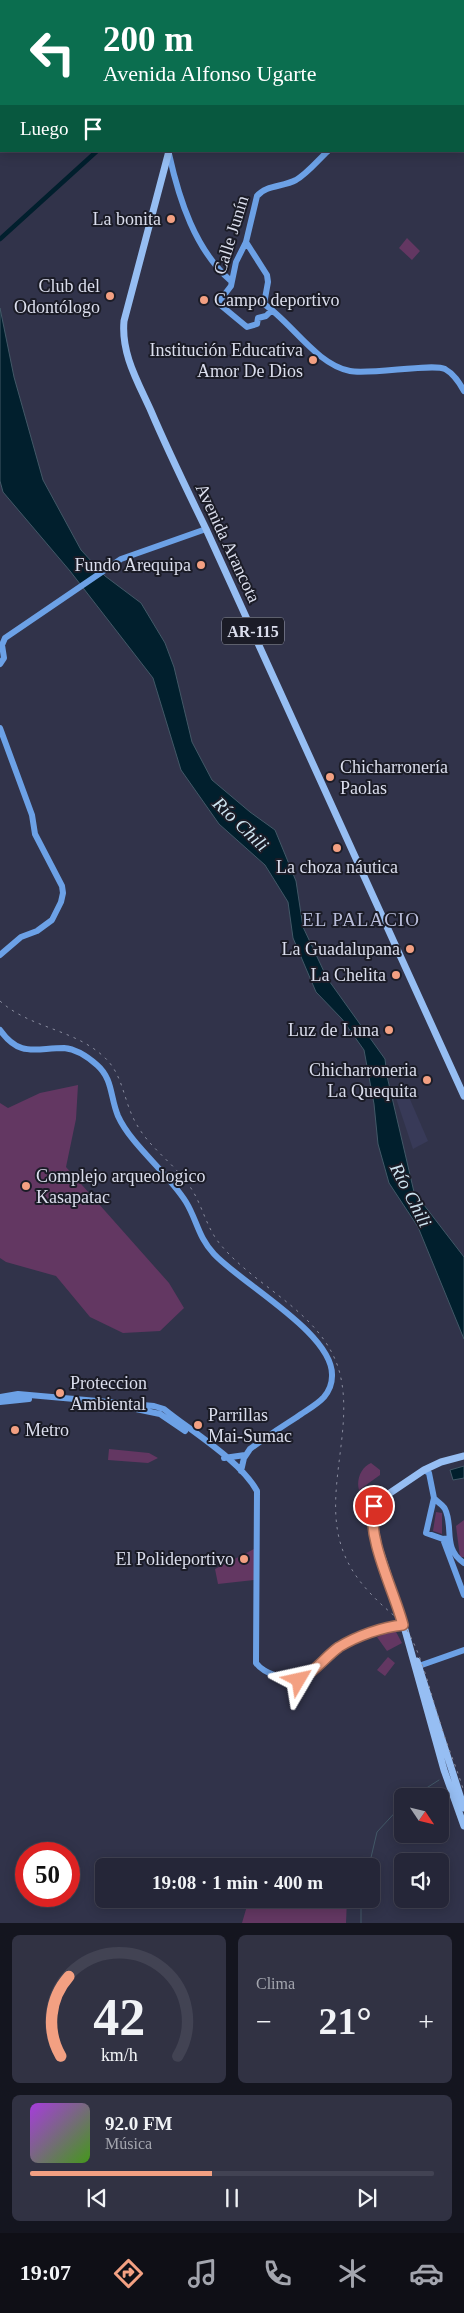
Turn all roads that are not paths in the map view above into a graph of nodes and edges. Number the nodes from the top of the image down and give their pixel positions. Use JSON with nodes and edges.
{"nodes":[{"id":1,"x":327,"y":152,"type":"edge"},
{"id":2,"x":169,"y":153,"type":"edge"},
{"id":3,"x":172,"y":170,"type":"junction"},
{"id":4,"x":163,"y":175,"type":"junction"},
{"id":5,"x":246,"y":242,"type":"junction"},
{"id":6,"x":231,"y":281,"type":"junction"},
{"id":7,"x":272,"y":310,"type":"junction"},
{"id":8,"x":464,"y":391,"type":"edge"},
{"id":9,"x":206,"y":529,"type":"junction"},
{"id":10,"x":0,"y":664,"type":"edge"},
{"id":11,"x":0,"y":728,"type":"edge"},
{"id":12,"x":0,"y":955,"type":"edge"},
{"id":13,"x":0,"y":1030,"type":"edge"},
{"id":14,"x":464,"y":1096,"type":"edge"},
{"id":15,"x":0,"y":1397,"type":"edge"},
{"id":16,"x":0,"y":1402,"type":"edge"},
{"id":17,"x":245,"y":1455,"type":"junction"},
{"id":18,"x":464,"y":1456,"type":"edge"},
{"id":19,"x":227,"y":1458,"type":"junction"},
{"id":20,"x":424,"y":1470,"type":"junction"},
{"id":21,"x":241,"y":1471,"type":"junction"},
{"id":22,"x":434,"y":1498,"type":"junction"},
{"id":23,"x":446,"y":1539,"type":"junction"},
{"id":24,"x":462,"y":1561,"type":"edge"},
{"id":25,"x":452,"y":1564,"type":"junction"},
{"id":26,"x":464,"y":1596,"type":"edge"},
{"id":27,"x":403,"y":1625,"type":"junction"},
{"id":28,"x":464,"y":1650,"type":"edge"},
{"id":29,"x":417,"y":1667,"type":"junction"},
{"id":30,"x":450,"y":1779,"type":"junction"},
{"id":31,"x":464,"y":1808,"type":"edge"},
{"id":32,"x":464,"y":1826,"type":"edge"}],
"edges":[{"from":1,"to":5,"type":"main road","name":"Calle Junín"},
{"from":2,"to":3,"type":"main road"},
{"from":2,"to":4,"type":"main road","name":"Avenida Arancota","number":"AR-115"},
{"from":3,"to":4,"type":"main road"},
{"from":3,"to":6,"type":"main road"},
{"from":4,"to":9,"type":"main road","name":"Avenida Arancota","number":"AR-115"},
{"from":5,"to":6,"type":"main road","name":"Calle Junín"},
{"from":5,"to":7,"type":"main road"},
{"from":6,"to":7,"type":"main road","name":"Calle Junín"},
{"from":7,"to":8,"type":"main road"},
{"from":9,"to":10,"type":"main road"},
{"from":9,"to":14,"type":"main road","name":"Avenida Arancota","number":"AR-115"},
{"from":11,"to":12,"type":"main road"},
{"from":13,"to":17,"type":"main road"},
{"from":15,"to":19,"type":"main road"},
{"from":16,"to":19,"type":"main road"},
{"from":17,"to":19,"type":"main road"},
{"from":17,"to":21,"type":"main road"},
{"from":18,"to":20,"type":"main road"},
{"from":19,"to":21,"type":"main road"},
{"from":20,"to":22,"type":"main road"},
{"from":20,"to":27,"type":"main road"},
{"from":21,"to":27,"type":"main road"},
{"from":22,"to":23,"type":"main road"},
{"from":22,"to":23,"type":"main road"},
{"from":23,"to":24,"type":"main road"},
{"from":23,"to":25,"type":"main road"},
{"from":24,"to":25,"type":"main road"},
{"from":25,"to":26,"type":"main road"},
{"from":27,"to":29,"type":"main road"},
{"from":28,"to":29,"type":"main road"},
{"from":29,"to":30,"type":"main road"},
{"from":30,"to":31,"type":"main road"},
{"from":30,"to":32,"type":"main road"}]}
